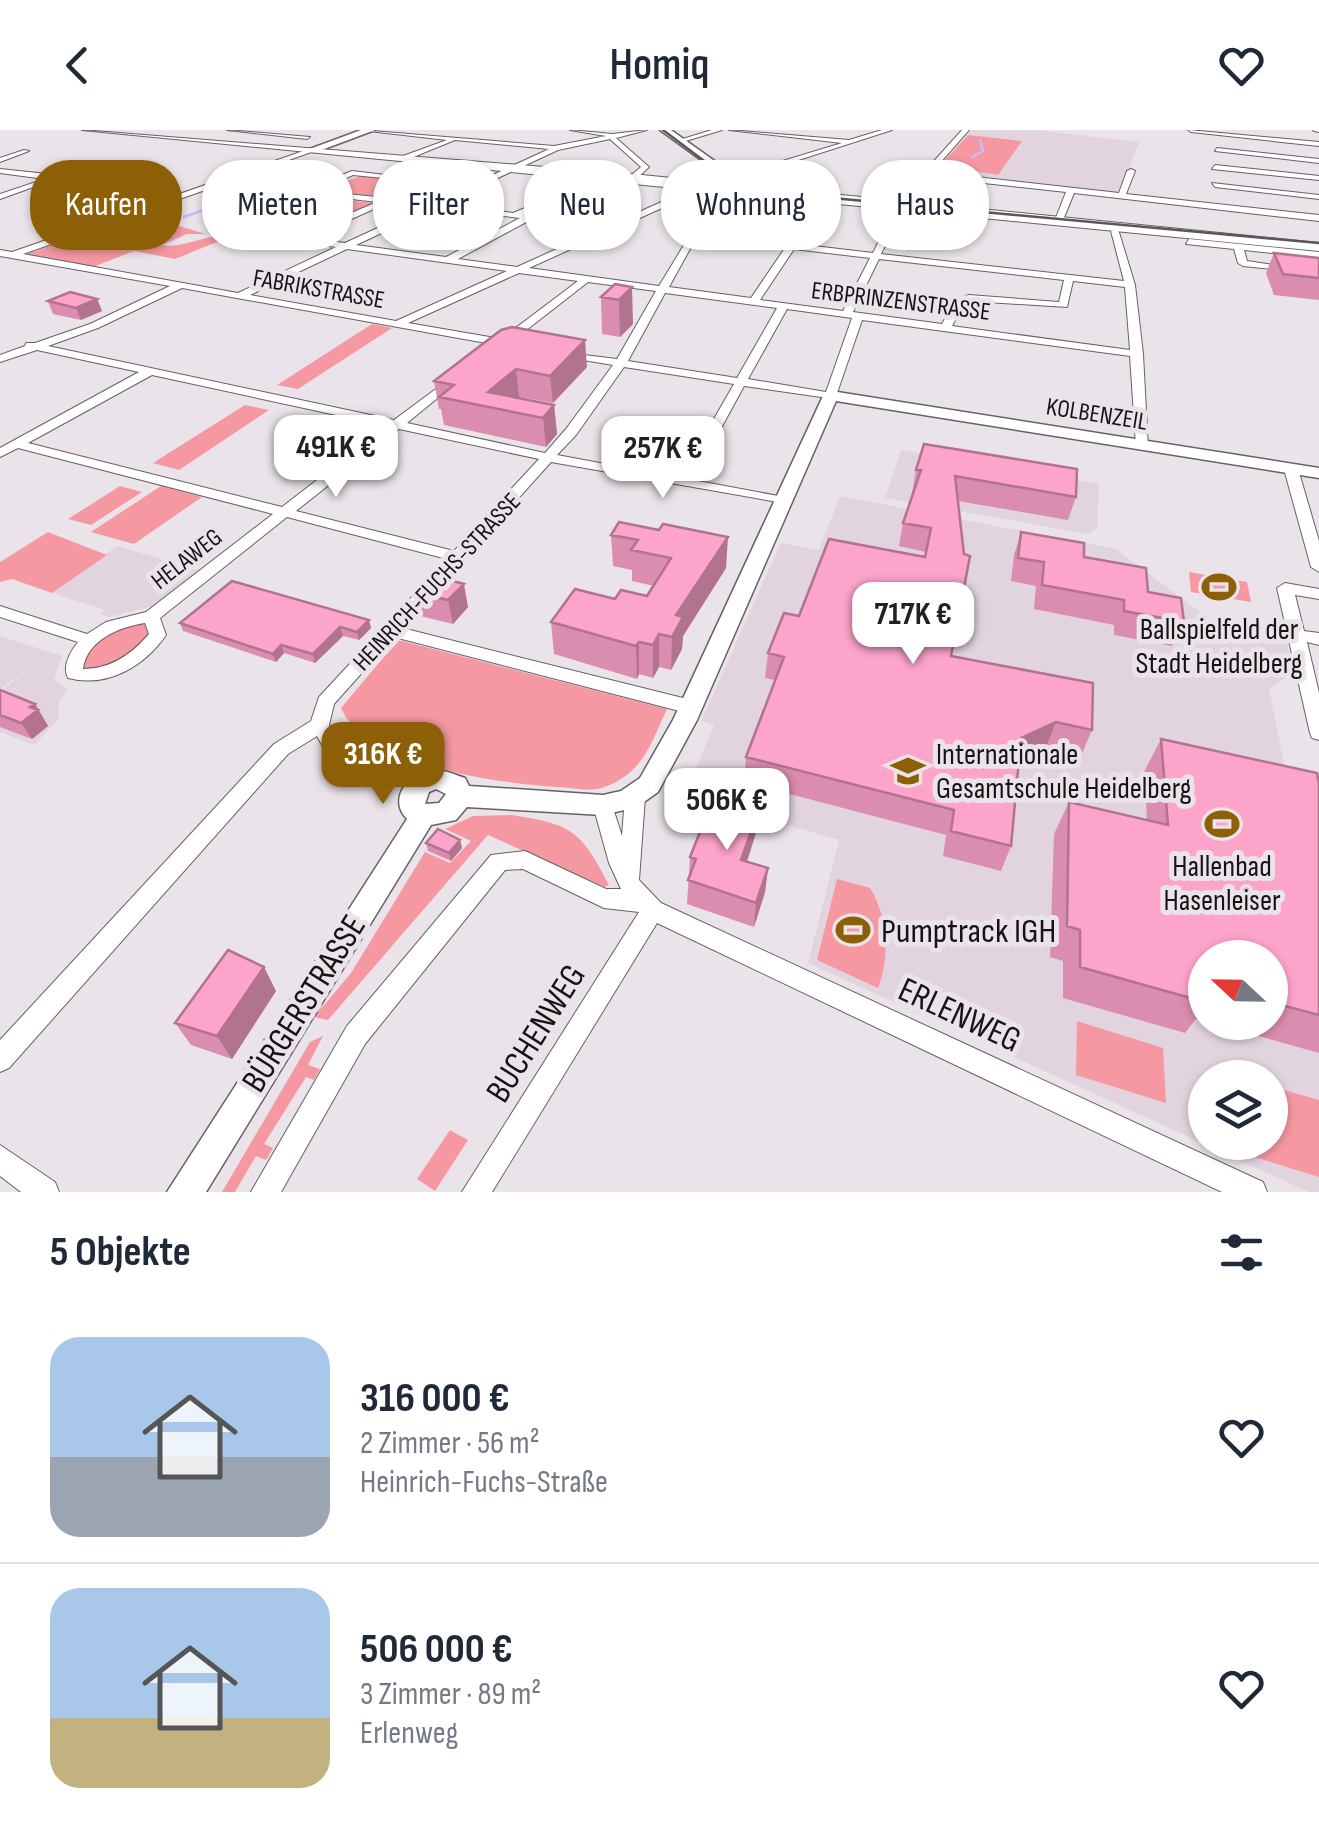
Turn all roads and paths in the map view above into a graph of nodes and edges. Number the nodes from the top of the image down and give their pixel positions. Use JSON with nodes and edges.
{"nodes":[{"id":1,"x":88,"y":130,"type":"edge"},
{"id":2,"x":230,"y":130,"type":"edge"},
{"id":3,"x":367,"y":130,"type":"edge"},
{"id":4,"x":476,"y":130,"type":"edge"},
{"id":5,"x":573,"y":130,"type":"edge"},
{"id":6,"x":644,"y":130,"type":"edge"},
{"id":7,"x":665,"y":130,"type":"edge"},
{"id":8,"x":718,"y":130,"type":"edge"},
{"id":9,"x":732,"y":130,"type":"edge"},
{"id":10,"x":744,"y":130,"type":"edge"},
{"id":11,"x":889,"y":130,"type":"edge"},
{"id":12,"x":966,"y":130,"type":"edge"},
{"id":13,"x":1191,"y":130,"type":"edge"},
{"id":14,"x":1304,"y":130,"type":"edge"},
{"id":15,"x":1216,"y":133,"type":"junction"},
{"id":16,"x":608,"y":134,"type":"junction"},
{"id":17,"x":455,"y":138,"type":"junction"},
{"id":18,"x":680,"y":141,"type":"junction"},
{"id":19,"x":852,"y":141,"type":"junction"},
{"id":20,"x":1304,"y":142,"type":"junction"},
{"id":21,"x":310,"y":144,"type":"junction"},
{"id":22,"x":1319,"y":144,"type":"edge"},
{"id":23,"x":276,"y":147,"type":"junction"},
{"id":24,"x":0,"y":148,"type":"edge"},
{"id":25,"x":556,"y":148,"type":"junction"},
{"id":26,"x":1216,"y":150,"type":"junction"},
{"id":27,"x":290,"y":158,"type":"junction"},
{"id":28,"x":406,"y":158,"type":"junction"},
{"id":29,"x":0,"y":160,"type":"edge"},
{"id":30,"x":285,"y":160,"type":"edge"},
{"id":31,"x":638,"y":160,"type":"edge"},
{"id":32,"x":701,"y":160,"type":"edge"},
{"id":33,"x":790,"y":160,"type":"edge"},
{"id":34,"x":939,"y":160,"type":"edge"},
{"id":35,"x":1319,"y":161,"type":"edge"},
{"id":36,"x":514,"y":168,"type":"junction"},
{"id":37,"x":1215,"y":168,"type":"junction"},
{"id":38,"x":524,"y":169,"type":"edge"},
{"id":39,"x":0,"y":171,"type":"edge"},
{"id":40,"x":1130,"y":171,"type":"dead end"},
{"id":41,"x":504,"y":173,"type":"edge"},
{"id":42,"x":1319,"y":178,"type":"edge"},
{"id":43,"x":989,"y":182,"type":"edge"},
{"id":44,"x":1214,"y":185,"type":"junction"},
{"id":45,"x":202,"y":190,"type":"edge"},
{"id":46,"x":1070,"y":192,"type":"junction"},
{"id":47,"x":1319,"y":196,"type":"edge"},
{"id":48,"x":0,"y":198,"type":"edge"},
{"id":49,"x":1121,"y":198,"type":"junction"},
{"id":50,"x":1214,"y":208,"type":"junction"},
{"id":51,"x":524,"y":211,"type":"edge"},
{"id":52,"x":989,"y":213,"type":"edge"},
{"id":53,"x":504,"y":214,"type":"edge"},
{"id":54,"x":989,"y":214,"type":"edge"},
{"id":55,"x":514,"y":215,"type":"junction"},
{"id":56,"x":524,"y":216,"type":"edge"},
{"id":57,"x":1319,"y":218,"type":"edge"},
{"id":58,"x":524,"y":220,"type":"edge"},
{"id":59,"x":1058,"y":220,"type":"junction"},
{"id":60,"x":1116,"y":230,"type":"junction"},
{"id":61,"x":1159,"y":230,"type":"junction"},
{"id":62,"x":1189,"y":242,"type":"dead end"},
{"id":63,"x":1231,"y":242,"type":"junction"},
{"id":64,"x":353,"y":247,"type":"edge"},
{"id":65,"x":1319,"y":247,"type":"edge"},
{"id":66,"x":1291,"y":249,"type":"junction"},
{"id":67,"x":337,"y":250,"type":"edge"},
{"id":68,"x":556,"y":250,"type":"edge"},
{"id":69,"x":685,"y":250,"type":"edge"},
{"id":70,"x":788,"y":250,"type":"edge"},
{"id":71,"x":818,"y":250,"type":"edge"},
{"id":72,"x":878,"y":250,"type":"edge"},
{"id":73,"x":3,"y":256,"type":"edge"},
{"id":74,"x":875,"y":256,"type":"junction"},
{"id":75,"x":1319,"y":256,"type":"edge"},
{"id":76,"x":446,"y":261,"type":"junction"},
{"id":77,"x":512,"y":270,"type":"junction"},
{"id":78,"x":1069,"y":278,"type":"junction"},
{"id":79,"x":584,"y":280,"type":"junction"},
{"id":80,"x":1130,"y":285,"type":"junction"},
{"id":81,"x":179,"y":286,"type":"junction"},
{"id":82,"x":660,"y":291,"type":"junction"},
{"id":83,"x":238,"y":296,"type":"junction"},
{"id":84,"x":753,"y":303,"type":"junction"},
{"id":85,"x":782,"y":307,"type":"junction"},
{"id":86,"x":852,"y":316,"type":"junction"},
{"id":87,"x":396,"y":324,"type":"junction"},
{"id":88,"x":945,"y":328,"type":"junction"},
{"id":89,"x":30,"y":345,"type":"junction"},
{"id":90,"x":516,"y":346,"type":"edge"},
{"id":91,"x":496,"y":347,"type":"junction"},
{"id":92,"x":550,"y":352,"type":"edge"},
{"id":93,"x":1137,"y":354,"type":"junction"},
{"id":94,"x":0,"y":360,"type":"edge"},
{"id":95,"x":620,"y":364,"type":"junction"},
{"id":96,"x":150,"y":371,"type":"junction"},
{"id":97,"x":462,"y":373,"type":"edge"},
{"id":98,"x":742,"y":382,"type":"junction"},
{"id":99,"x":827,"y":405,"type":"junction"},
{"id":100,"x":398,"y":425,"type":"junction"},
{"id":101,"x":16,"y":444,"type":"junction"},
{"id":102,"x":1144,"y":446,"type":"junction"},
{"id":103,"x":0,"y":453,"type":"edge"},
{"id":104,"x":550,"y":458,"type":"junction"},
{"id":105,"x":1291,"y":469,"type":"junction"},
{"id":106,"x":1319,"y":474,"type":"edge"},
{"id":107,"x":684,"y":483,"type":"junction"},
{"id":108,"x":784,"y":501,"type":"junction"},
{"id":109,"x":284,"y":512,"type":"junction"},
{"id":110,"x":458,"y":557,"type":"junction"},
{"id":111,"x":1319,"y":567,"type":"edge"},
{"id":112,"x":1319,"y":594,"type":"edge"},
{"id":113,"x":0,"y":611,"type":"edge"},
{"id":114,"x":151,"y":617,"type":"junction"},
{"id":115,"x":390,"y":631,"type":"junction"},
{"id":116,"x":1297,"y":635,"type":"junction"},
{"id":117,"x":1319,"y":639,"type":"edge"},
{"id":118,"x":89,"y":640,"type":"junction"},
{"id":119,"x":691,"y":707,"type":"junction"},
{"id":120,"x":320,"y":725,"type":"junction"},
{"id":121,"x":1319,"y":733,"type":"edge"},
{"id":122,"x":635,"y":796,"type":"junction"},
{"id":123,"x":422,"y":801,"type":"junction"},
{"id":124,"x":603,"y":804,"type":"junction"},
{"id":125,"x":640,"y":896,"type":"junction"},
{"id":126,"x":0,"y":1059,"type":"edge"},
{"id":127,"x":0,"y":1159,"type":"edge"},
{"id":128,"x":1244,"y":1190,"type":"edge"},
{"id":129,"x":46,"y":1192,"type":"edge"},
{"id":130,"x":185,"y":1192,"type":"edge"},
{"id":131,"x":265,"y":1192,"type":"edge"},
{"id":132,"x":476,"y":1192,"type":"edge"}],
"edges":[{"from":1,"to":23,"type":"main road"},
{"from":2,"to":21,"type":"street"},
{"from":3,"to":17,"type":"street"},
{"from":3,"to":21,"type":"main road"},
{"from":4,"to":17,"type":"street"},
{"from":5,"to":16,"type":"street"},
{"from":6,"to":16,"type":"street"},
{"from":7,"to":18,"type":"main road"},
{"from":8,"to":18,"type":"street"},
{"from":9,"to":10,"type":"street"},
{"from":10,"to":19,"type":"street"},
{"from":11,"to":19,"type":"street"},
{"from":12,"to":34,"type":"street"},
{"from":13,"to":15,"type":"street"},
{"from":14,"to":20,"type":"street"},
{"from":15,"to":20,"type":"street"},
{"from":15,"to":26,"type":"street"},
{"from":16,"to":25,"type":"street"},
{"from":16,"to":31,"type":"street"},
{"from":17,"to":25,"type":"street"},
{"from":17,"to":28,"type":"street"},
{"from":18,"to":32,"type":"main road"},
{"from":19,"to":33,"type":"street"},
{"from":20,"to":22,"type":"street"},
{"from":21,"to":23,"type":"main road"},
{"from":21,"to":27,"type":"street"},
{"from":21,"to":28,"type":"main road"},
{"from":23,"to":27,"type":"street"},
{"from":24,"to":29,"type":"street"},
{"from":25,"to":36,"type":"street"},
{"from":26,"to":35,"type":"street"},
{"from":26,"to":37,"type":"street"},
{"from":27,"to":30,"type":"street"},
{"from":28,"to":36,"type":"main road"},
{"from":36,"to":38,"type":"main road"},
{"from":36,"to":41,"type":"street"},
{"from":37,"to":42,"type":"street"},
{"from":37,"to":44,"type":"street"},
{"from":39,"to":48,"type":"street"},
{"from":40,"to":49,"type":"street"},
{"from":43,"to":46,"type":"street"},
{"from":44,"to":47,"type":"street"},
{"from":44,"to":50,"type":"street"},
{"from":45,"to":73,"type":"street"},
{"from":46,"to":49,"type":"street"},
{"from":46,"to":59,"type":"street"},
{"from":49,"to":50,"type":"street"},
{"from":50,"to":57,"type":"street"},
{"from":51,"to":55,"type":"street"},
{"from":52,"to":59,"type":"main road"},
{"from":53,"to":55,"type":"street"},
{"from":54,"to":60,"type":"main road"},
{"from":55,"to":56,"type":"street"},
{"from":58,"to":76,"type":"street"},
{"from":59,"to":61,"type":"main road"},
{"from":60,"to":61,"type":"main road"},
{"from":60,"to":63,"type":"main road"},
{"from":60,"to":80,"type":"street"},
{"from":61,"to":63,"type":"main road"},
{"from":62,"to":63,"type":"street"},
{"from":63,"to":66,"type":"main road"},
{"from":63,"to":66,"type":"street"},
{"from":64,"to":76,"type":"street","name":"ERBPRINZENSTRASSE"},
{"from":65,"to":66,"type":"main road"},
{"from":66,"to":75,"type":"street"},
{"from":67,"to":83,"type":"street"},
{"from":68,"to":77,"type":"street"},
{"from":69,"to":82,"type":"street","name":"HEINRICH-FUCHS-STRASSE"},
{"from":70,"to":84,"type":"street"},
{"from":71,"to":74,"type":"street"},
{"from":72,"to":74,"type":"street"},
{"from":73,"to":81,"type":"street","name":"FABRIKSTRASSE"},
{"from":74,"to":78,"type":"street"},
{"from":74,"to":86,"type":"street"},
{"from":76,"to":77,"type":"street","name":"ERBPRINZENSTRASSE"},
{"from":77,"to":79,"type":"street","name":"ERBPRINZENSTRASSE"},
{"from":77,"to":87,"type":"street"},
{"from":78,"to":80,"type":"street"},
{"from":78,"to":88,"type":"street"},
{"from":79,"to":82,"type":"street","name":"ERBPRINZENSTRASSE"},
{"from":79,"to":91,"type":"street"},
{"from":80,"to":93,"type":"street"},
{"from":81,"to":83,"type":"street","name":"FABRIKSTRASSE"},
{"from":81,"to":89,"type":"street"},
{"from":82,"to":84,"type":"street","name":"ERBPRINZENSTRASSE"},
{"from":82,"to":95,"type":"street","name":"HEINRICH-FUCHS-STRASSE"},
{"from":83,"to":87,"type":"street","name":"FABRIKSTRASSE"},
{"from":84,"to":85,"type":"street","name":"ERBPRINZENSTRASSE"},
{"from":85,"to":86,"type":"street","name":"ERBPRINZENSTRASSE"},
{"from":85,"to":98,"type":"street"},
{"from":86,"to":88,"type":"street","name":"ERBPRINZENSTRASSE"},
{"from":86,"to":99,"type":"street"},
{"from":87,"to":91,"type":"street","name":"FABRIKSTRASSE"},
{"from":88,"to":93,"type":"street","name":"ERBPRINZENSTRASSE"},
{"from":89,"to":94,"type":"street"},
{"from":89,"to":96,"type":"street"},
{"from":90,"to":91,"type":"street","name":"FABRIKSTRASSE"},
{"from":92,"to":95,"type":"street"},
{"from":93,"to":102,"type":"street"},
{"from":95,"to":98,"type":"street","name":"KOLBENZEIL"},
{"from":95,"to":104,"type":"street","name":"HEINRICH-FUCHS-STRASSE"},
{"from":96,"to":100,"type":"street"},
{"from":96,"to":101,"type":"street"},
{"from":97,"to":100,"type":"street","name":"HELAWEG"},
{"from":98,"to":99,"type":"street","name":"KOLBENZEIL"},
{"from":98,"to":107,"type":"street"},
{"from":99,"to":102,"type":"street","name":"KOLBENZEIL"},
{"from":99,"to":108,"type":"street"},
{"from":100,"to":104,"type":"street"},
{"from":100,"to":109,"type":"street","name":"HELAWEG"},
{"from":101,"to":103,"type":"street"},
{"from":101,"to":109,"type":"street"},
{"from":102,"to":105,"type":"street","name":"KOLBENZEIL"},
{"from":104,"to":107,"type":"street"},
{"from":104,"to":110,"type":"street","name":"HEINRICH-FUCHS-STRASSE"},
{"from":105,"to":106,"type":"street","name":"KOLBENZEIL"},
{"from":105,"to":111,"type":"street"},
{"from":107,"to":108,"type":"street"},
{"from":108,"to":119,"type":"street"},
{"from":109,"to":110,"type":"street"},
{"from":109,"to":114,"type":"street","name":"HELAWEG"},
{"from":110,"to":115,"type":"street","name":"HEINRICH-FUCHS-STRASSE"},
{"from":112,"to":116,"type":"street"},
{"from":113,"to":118,"type":"street"},
{"from":114,"to":118,"type":"street"},
{"from":114,"to":118,"type":"street"},
{"from":115,"to":119,"type":"street"},
{"from":115,"to":120,"type":"street","name":"HEINRICH-FUCHS-STRASSE"},
{"from":116,"to":117,"type":"street"},
{"from":116,"to":121,"type":"street"},
{"from":119,"to":122,"type":"street"},
{"from":120,"to":123,"type":"street"},
{"from":120,"to":126,"type":"street","name":"HEINRICH-FUCHS-STRASSE"},
{"from":122,"to":124,"type":"street"},
{"from":122,"to":125,"type":"street"},
{"from":123,"to":124,"type":"street"},
{"from":123,"to":130,"type":"street","name":"BÜRGERSTRASSE"},
{"from":124,"to":125,"type":"street"},
{"from":125,"to":128,"type":"street","name":"ERLENWEG"},
{"from":125,"to":131,"type":"street","name":"ERLENWEG"},
{"from":125,"to":132,"type":"street","name":"BUCHENWEG"},
{"from":127,"to":129,"type":"street"}]}
